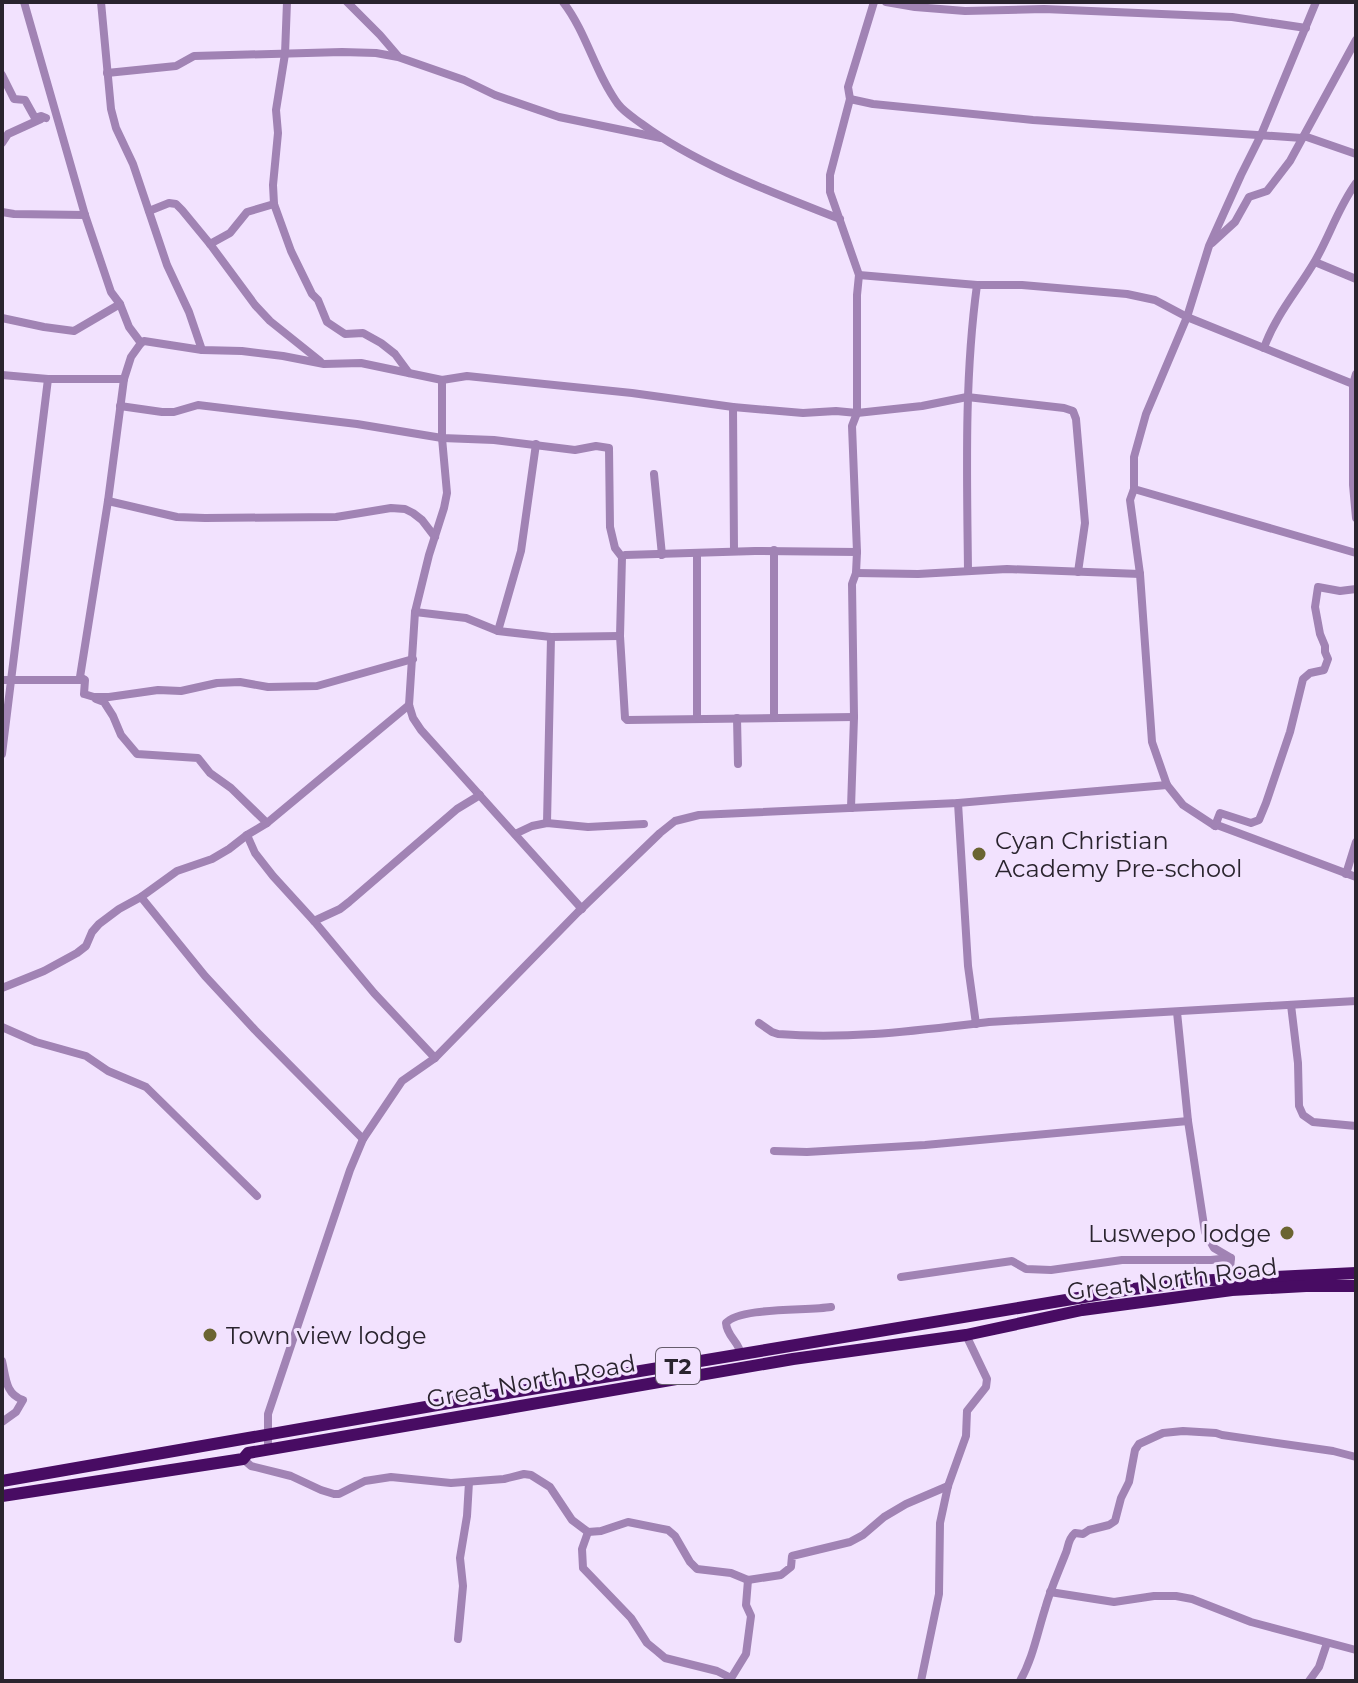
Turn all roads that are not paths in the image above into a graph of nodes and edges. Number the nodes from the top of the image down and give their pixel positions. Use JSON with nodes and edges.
{"nodes":[{"id":1,"x":24,"y":2,"type":"edge"},
{"id":2,"x":101,"y":2,"type":"edge"},
{"id":3,"x":287,"y":2,"type":"edge"},
{"id":4,"x":347,"y":2,"type":"edge"},
{"id":5,"x":563,"y":2,"type":"edge"},
{"id":6,"x":874,"y":2,"type":"edge"},
{"id":7,"x":886,"y":2,"type":"edge"},
{"id":8,"x":1316,"y":2,"type":"edge"},
{"id":9,"x":1306,"y":28,"type":"junction"},
{"id":10,"x":1356,"y":40,"type":"edge"},
{"id":11,"x":285,"y":54,"type":"junction"},
{"id":12,"x":398,"y":57,"type":"junction"},
{"id":13,"x":107,"y":73,"type":"junction"},
{"id":14,"x":2,"y":75,"type":"edge"},
{"id":15,"x":850,"y":99,"type":"junction"},
{"id":16,"x":50,"y":116,"type":"junction"},
{"id":17,"x":1261,"y":135,"type":"junction"},
{"id":18,"x":1304,"y":136,"type":"junction"},
{"id":19,"x":661,"y":138,"type":"junction"},
{"id":20,"x":2,"y":143,"type":"edge"},
{"id":21,"x":1356,"y":154,"type":"edge"},
{"id":22,"x":1356,"y":183,"type":"edge"},
{"id":23,"x":274,"y":204,"type":"junction"},
{"id":24,"x":149,"y":211,"type":"junction"},
{"id":25,"x":2,"y":212,"type":"edge"},
{"id":26,"x":85,"y":215,"type":"junction"},
{"id":27,"x":840,"y":219,"type":"junction"},
{"id":28,"x":210,"y":244,"type":"junction"},
{"id":29,"x":1209,"y":246,"type":"junction"},
{"id":30,"x":1315,"y":262,"type":"junction"},
{"id":31,"x":859,"y":275,"type":"junction"},
{"id":32,"x":1356,"y":279,"type":"edge"},
{"id":33,"x":977,"y":285,"type":"junction"},
{"id":34,"x":120,"y":304,"type":"junction"},
{"id":35,"x":1187,"y":317,"type":"junction"},
{"id":36,"x":2,"y":318,"type":"edge"},
{"id":37,"x":141,"y":343,"type":"junction"},
{"id":38,"x":1264,"y":348,"type":"junction"},
{"id":39,"x":202,"y":350,"type":"junction"},
{"id":40,"x":324,"y":364,"type":"junction"},
{"id":41,"x":410,"y":374,"type":"junction"},
{"id":42,"x":1356,"y":374,"type":"edge"},
{"id":43,"x":2,"y":375,"type":"edge"},
{"id":44,"x":48,"y":379,"type":"junction"},
{"id":45,"x":124,"y":379,"type":"junction"},
{"id":46,"x":442,"y":380,"type":"junction"},
{"id":47,"x":1353,"y":384,"type":"junction"},
{"id":48,"x":967,"y":397,"type":"junction"},
{"id":49,"x":120,"y":406,"type":"junction"},
{"id":50,"x":733,"y":407,"type":"junction"},
{"id":51,"x":857,"y":413,"type":"junction"},
{"id":52,"x":442,"y":438,"type":"junction"},
{"id":53,"x":536,"y":444,"type":"junction"},
{"id":54,"x":654,"y":474,"type":"dead end"},
{"id":55,"x":1134,"y":489,"type":"junction"},
{"id":56,"x":108,"y":501,"type":"junction"},
{"id":57,"x":1356,"y":518,"type":"edge"},
{"id":58,"x":435,"y":537,"type":"junction"},
{"id":59,"x":774,"y":550,"type":"junction"},
{"id":60,"x":734,"y":551,"type":"junction"},
{"id":61,"x":857,"y":552,"type":"junction"},
{"id":62,"x":1356,"y":553,"type":"edge"},
{"id":63,"x":697,"y":554,"type":"junction"},
{"id":64,"x":662,"y":555,"type":"junction"},
{"id":65,"x":622,"y":557,"type":"junction"},
{"id":66,"x":968,"y":571,"type":"junction"},
{"id":67,"x":1078,"y":572,"type":"junction"},
{"id":68,"x":856,"y":573,"type":"junction"},
{"id":69,"x":1140,"y":574,"type":"junction"},
{"id":70,"x":1356,"y":589,"type":"edge"},
{"id":71,"x":415,"y":612,"type":"junction"},
{"id":72,"x":498,"y":631,"type":"junction"},
{"id":73,"x":620,"y":636,"type":"junction"},
{"id":74,"x":551,"y":637,"type":"junction"},
{"id":75,"x":413,"y":659,"type":"junction"},
{"id":76,"x":85,"y":680,"type":"junction"},
{"id":77,"x":6,"y":681,"type":"edge"},
{"id":78,"x":84,"y":694,"type":"junction"},
{"id":79,"x":409,"y":705,"type":"junction"},
{"id":80,"x":774,"y":717,"type":"junction"},
{"id":81,"x":854,"y":717,"type":"junction"},
{"id":82,"x":697,"y":718,"type":"junction"},
{"id":83,"x":737,"y":718,"type":"junction"},
{"id":84,"x":2,"y":754,"type":"edge"},
{"id":85,"x":738,"y":764,"type":"dead end"},
{"id":86,"x":1167,"y":785,"type":"junction"},
{"id":87,"x":480,"y":795,"type":"junction"},
{"id":88,"x":958,"y":803,"type":"junction"},
{"id":89,"x":851,"y":808,"type":"junction"},
{"id":90,"x":267,"y":823,"type":"junction"},
{"id":91,"x":547,"y":823,"type":"junction"},
{"id":92,"x":644,"y":824,"type":"dead end"},
{"id":93,"x":1215,"y":826,"type":"junction"},
{"id":94,"x":515,"y":834,"type":"junction"},
{"id":95,"x":247,"y":835,"type":"junction"},
{"id":96,"x":1356,"y":842,"type":"edge"},
{"id":97,"x":1346,"y":874,"type":"junction"},
{"id":98,"x":1356,"y":877,"type":"edge"},
{"id":99,"x":141,"y":897,"type":"junction"},
{"id":100,"x":582,"y":909,"type":"junction"},
{"id":101,"x":314,"y":921,"type":"junction"},
{"id":102,"x":2,"y":988,"type":"edge"},
{"id":103,"x":1356,"y":1001,"type":"edge"},
{"id":104,"x":1291,"y":1005,"type":"junction"},
{"id":105,"x":1177,"y":1012,"type":"junction"},
{"id":106,"x":759,"y":1023,"type":"dead end"},
{"id":107,"x":976,"y":1024,"type":"junction"},
{"id":108,"x":2,"y":1027,"type":"edge"},
{"id":109,"x":435,"y":1058,"type":"junction"},
{"id":110,"x":1188,"y":1121,"type":"junction"},
{"id":111,"x":1356,"y":1126,"type":"edge"},
{"id":112,"x":363,"y":1139,"type":"junction"},
{"id":113,"x":774,"y":1151,"type":"dead end"},
{"id":114,"x":257,"y":1196,"type":"dead end"},
{"id":115,"x":1231,"y":1258,"type":"junction"},
{"id":116,"x":1356,"y":1273,"type":"edge"},
{"id":117,"x":901,"y":1277,"type":"dead end"},
{"id":118,"x":1232,"y":1279,"type":"junction"},
{"id":119,"x":1356,"y":1286,"type":"edge"},
{"id":120,"x":831,"y":1307,"type":"dead end"},
{"id":121,"x":966,"y":1335,"type":"junction"},
{"id":122,"x":741,"y":1355,"type":"junction"},
{"id":123,"x":2,"y":1361,"type":"edge"},
{"id":124,"x":2,"y":1422,"type":"edge"},
{"id":125,"x":267,"y":1436,"type":"junction"},
{"id":126,"x":268,"y":1450,"type":"junction"},
{"id":127,"x":1356,"y":1457,"type":"edge"},
{"id":128,"x":243,"y":1459,"type":"junction"},
{"id":129,"x":2,"y":1481,"type":"edge"},
{"id":130,"x":469,"y":1482,"type":"junction"},
{"id":131,"x":948,"y":1486,"type":"junction"},
{"id":132,"x":2,"y":1496,"type":"edge"},
{"id":133,"x":588,"y":1532,"type":"junction"},
{"id":134,"x":748,"y":1580,"type":"junction"},
{"id":135,"x":1050,"y":1592,"type":"junction"},
{"id":136,"x":458,"y":1639,"type":"dead end"},
{"id":137,"x":1327,"y":1643,"type":"junction"},
{"id":138,"x":1356,"y":1650,"type":"edge"},
{"id":139,"x":730,"y":1680,"type":"edge"},
{"id":140,"x":921,"y":1681,"type":"edge"},
{"id":141,"x":1020,"y":1681,"type":"edge"},
{"id":142,"x":1309,"y":1681,"type":"edge"}],
"edges":[{"from":1,"to":16,"type":"street"},
{"from":2,"to":13,"type":"street"},
{"from":3,"to":11,"type":"street"},
{"from":4,"to":12,"type":"street"},
{"from":5,"to":19,"type":"street"},
{"from":6,"to":15,"type":"street"},
{"from":7,"to":9,"type":"street"},
{"from":8,"to":9,"type":"street"},
{"from":9,"to":17,"type":"street"},
{"from":10,"to":18,"type":"street"},
{"from":11,"to":12,"type":"street"},
{"from":11,"to":13,"type":"street"},
{"from":11,"to":23,"type":"street"},
{"from":12,"to":19,"type":"street"},
{"from":13,"to":24,"type":"street"},
{"from":14,"to":16,"type":"street"},
{"from":15,"to":17,"type":"street"},
{"from":15,"to":27,"type":"street"},
{"from":16,"to":20,"type":"street"},
{"from":16,"to":26,"type":"street"},
{"from":17,"to":18,"type":"street"},
{"from":17,"to":29,"type":"street"},
{"from":18,"to":21,"type":"street"},
{"from":18,"to":29,"type":"street"},
{"from":19,"to":27,"type":"street"},
{"from":22,"to":30,"type":"street"},
{"from":23,"to":28,"type":"street"},
{"from":23,"to":41,"type":"street"},
{"from":24,"to":28,"type":"street"},
{"from":24,"to":39,"type":"street"},
{"from":25,"to":26,"type":"street"},
{"from":26,"to":34,"type":"street"},
{"from":27,"to":31,"type":"street"},
{"from":28,"to":40,"type":"street"},
{"from":29,"to":35,"type":"street"},
{"from":30,"to":32,"type":"street"},
{"from":30,"to":38,"type":"street"},
{"from":31,"to":33,"type":"street"},
{"from":31,"to":51,"type":"street"},
{"from":33,"to":35,"type":"street"},
{"from":33,"to":48,"type":"street"},
{"from":34,"to":36,"type":"street"},
{"from":34,"to":37,"type":"street"},
{"from":35,"to":38,"type":"street"},
{"from":35,"to":55,"type":"street"},
{"from":37,"to":39,"type":"street"},
{"from":37,"to":45,"type":"street"},
{"from":38,"to":47,"type":"street"},
{"from":39,"to":40,"type":"street"},
{"from":40,"to":41,"type":"street"},
{"from":41,"to":46,"type":"street"},
{"from":42,"to":47,"type":"street"},
{"from":43,"to":44,"type":"street"},
{"from":44,"to":45,"type":"street"},
{"from":44,"to":77,"type":"street"},
{"from":45,"to":49,"type":"street"},
{"from":46,"to":50,"type":"street"},
{"from":46,"to":52,"type":"street"},
{"from":47,"to":57,"type":"street"},
{"from":48,"to":51,"type":"street"},
{"from":48,"to":66,"type":"street"},
{"from":48,"to":67,"type":"street"},
{"from":49,"to":52,"type":"street"},
{"from":49,"to":56,"type":"street"},
{"from":50,"to":51,"type":"street"},
{"from":50,"to":60,"type":"street"},
{"from":51,"to":61,"type":"street"},
{"from":52,"to":53,"type":"street"},
{"from":52,"to":58,"type":"street"},
{"from":53,"to":65,"type":"street"},
{"from":53,"to":72,"type":"street"},
{"from":54,"to":64,"type":"street"},
{"from":55,"to":62,"type":"street"},
{"from":55,"to":69,"type":"street"},
{"from":56,"to":58,"type":"street"},
{"from":56,"to":76,"type":"street"},
{"from":58,"to":71,"type":"street"},
{"from":59,"to":60,"type":"street"},
{"from":59,"to":61,"type":"street"},
{"from":59,"to":80,"type":"street"},
{"from":60,"to":63,"type":"street"},
{"from":61,"to":68,"type":"street"},
{"from":63,"to":64,"type":"street"},
{"from":63,"to":82,"type":"street"},
{"from":64,"to":65,"type":"street"},
{"from":65,"to":73,"type":"street"},
{"from":66,"to":67,"type":"street"},
{"from":66,"to":68,"type":"street"},
{"from":67,"to":69,"type":"street"},
{"from":68,"to":81,"type":"street"},
{"from":69,"to":86,"type":"street"},
{"from":70,"to":93,"type":"street"},
{"from":71,"to":72,"type":"street"},
{"from":71,"to":75,"type":"street"},
{"from":72,"to":74,"type":"street"},
{"from":73,"to":74,"type":"street"},
{"from":73,"to":82,"type":"street"},
{"from":74,"to":91,"type":"street"},
{"from":75,"to":78,"type":"street"},
{"from":75,"to":79,"type":"street"},
{"from":76,"to":77,"type":"street"},
{"from":76,"to":78,"type":"street"},
{"from":77,"to":84,"type":"street"},
{"from":78,"to":90,"type":"street"},
{"from":79,"to":87,"type":"street"},
{"from":79,"to":90,"type":"street"},
{"from":80,"to":81,"type":"street"},
{"from":80,"to":83,"type":"street"},
{"from":81,"to":89,"type":"street"},
{"from":82,"to":83,"type":"street"},
{"from":83,"to":85,"type":"street"},
{"from":86,"to":88,"type":"street"},
{"from":86,"to":93,"type":"street"},
{"from":87,"to":94,"type":"street"},
{"from":87,"to":101,"type":"street"},
{"from":88,"to":89,"type":"street"},
{"from":88,"to":107,"type":"street"},
{"from":89,"to":100,"type":"street"},
{"from":90,"to":95,"type":"street"},
{"from":91,"to":92,"type":"street"},
{"from":91,"to":94,"type":"street"},
{"from":93,"to":97,"type":"street"},
{"from":94,"to":100,"type":"street"},
{"from":95,"to":99,"type":"street"},
{"from":95,"to":101,"type":"street"},
{"from":96,"to":97,"type":"street"},
{"from":97,"to":98,"type":"street"},
{"from":99,"to":102,"type":"street"},
{"from":99,"to":112,"type":"street"},
{"from":100,"to":109,"type":"street"},
{"from":101,"to":109,"type":"street"},
{"from":103,"to":104,"type":"street"},
{"from":104,"to":105,"type":"street"},
{"from":104,"to":111,"type":"street"},
{"from":105,"to":107,"type":"street"},
{"from":105,"to":110,"type":"street"},
{"from":106,"to":107,"type":"street"},
{"from":108,"to":114,"type":"street"},
{"from":109,"to":112,"type":"street"},
{"from":110,"to":113,"type":"street"},
{"from":110,"to":115,"type":"street"},
{"from":112,"to":125,"type":"street"},
{"from":115,"to":117,"type":"street"},
{"from":115,"to":118,"type":"street"},
{"from":116,"to":118,"type":"highway","name":"Great North Road","number":"T2"},
{"from":118,"to":122,"type":"highway","name":"Great North Road","number":"T2"},
{"from":119,"to":121,"type":"highway","name":"Great North Road","number":"T2"},
{"from":120,"to":122,"type":"street"},
{"from":121,"to":126,"type":"highway","name":"Great North Road","number":"T2"},
{"from":121,"to":131,"type":"street"},
{"from":122,"to":125,"type":"highway","name":"Great North Road","number":"T2"},
{"from":123,"to":124,"type":"street"},
{"from":125,"to":126,"type":"street"},
{"from":125,"to":129,"type":"highway","name":"Great North Road","number":"T2"},
{"from":126,"to":128,"type":"highway","name":"Great North Road","number":"T2"},
{"from":127,"to":135,"type":"street"},
{"from":128,"to":130,"type":"street"},
{"from":128,"to":132,"type":"highway","name":"Great North Road","number":"T2"},
{"from":130,"to":133,"type":"street"},
{"from":130,"to":136,"type":"street"},
{"from":131,"to":134,"type":"street"},
{"from":131,"to":140,"type":"street"},
{"from":133,"to":134,"type":"street"},
{"from":133,"to":139,"type":"street"},
{"from":134,"to":139,"type":"street"},
{"from":135,"to":137,"type":"street"},
{"from":135,"to":141,"type":"street"},
{"from":137,"to":138,"type":"street"},
{"from":137,"to":142,"type":"street"}]}
